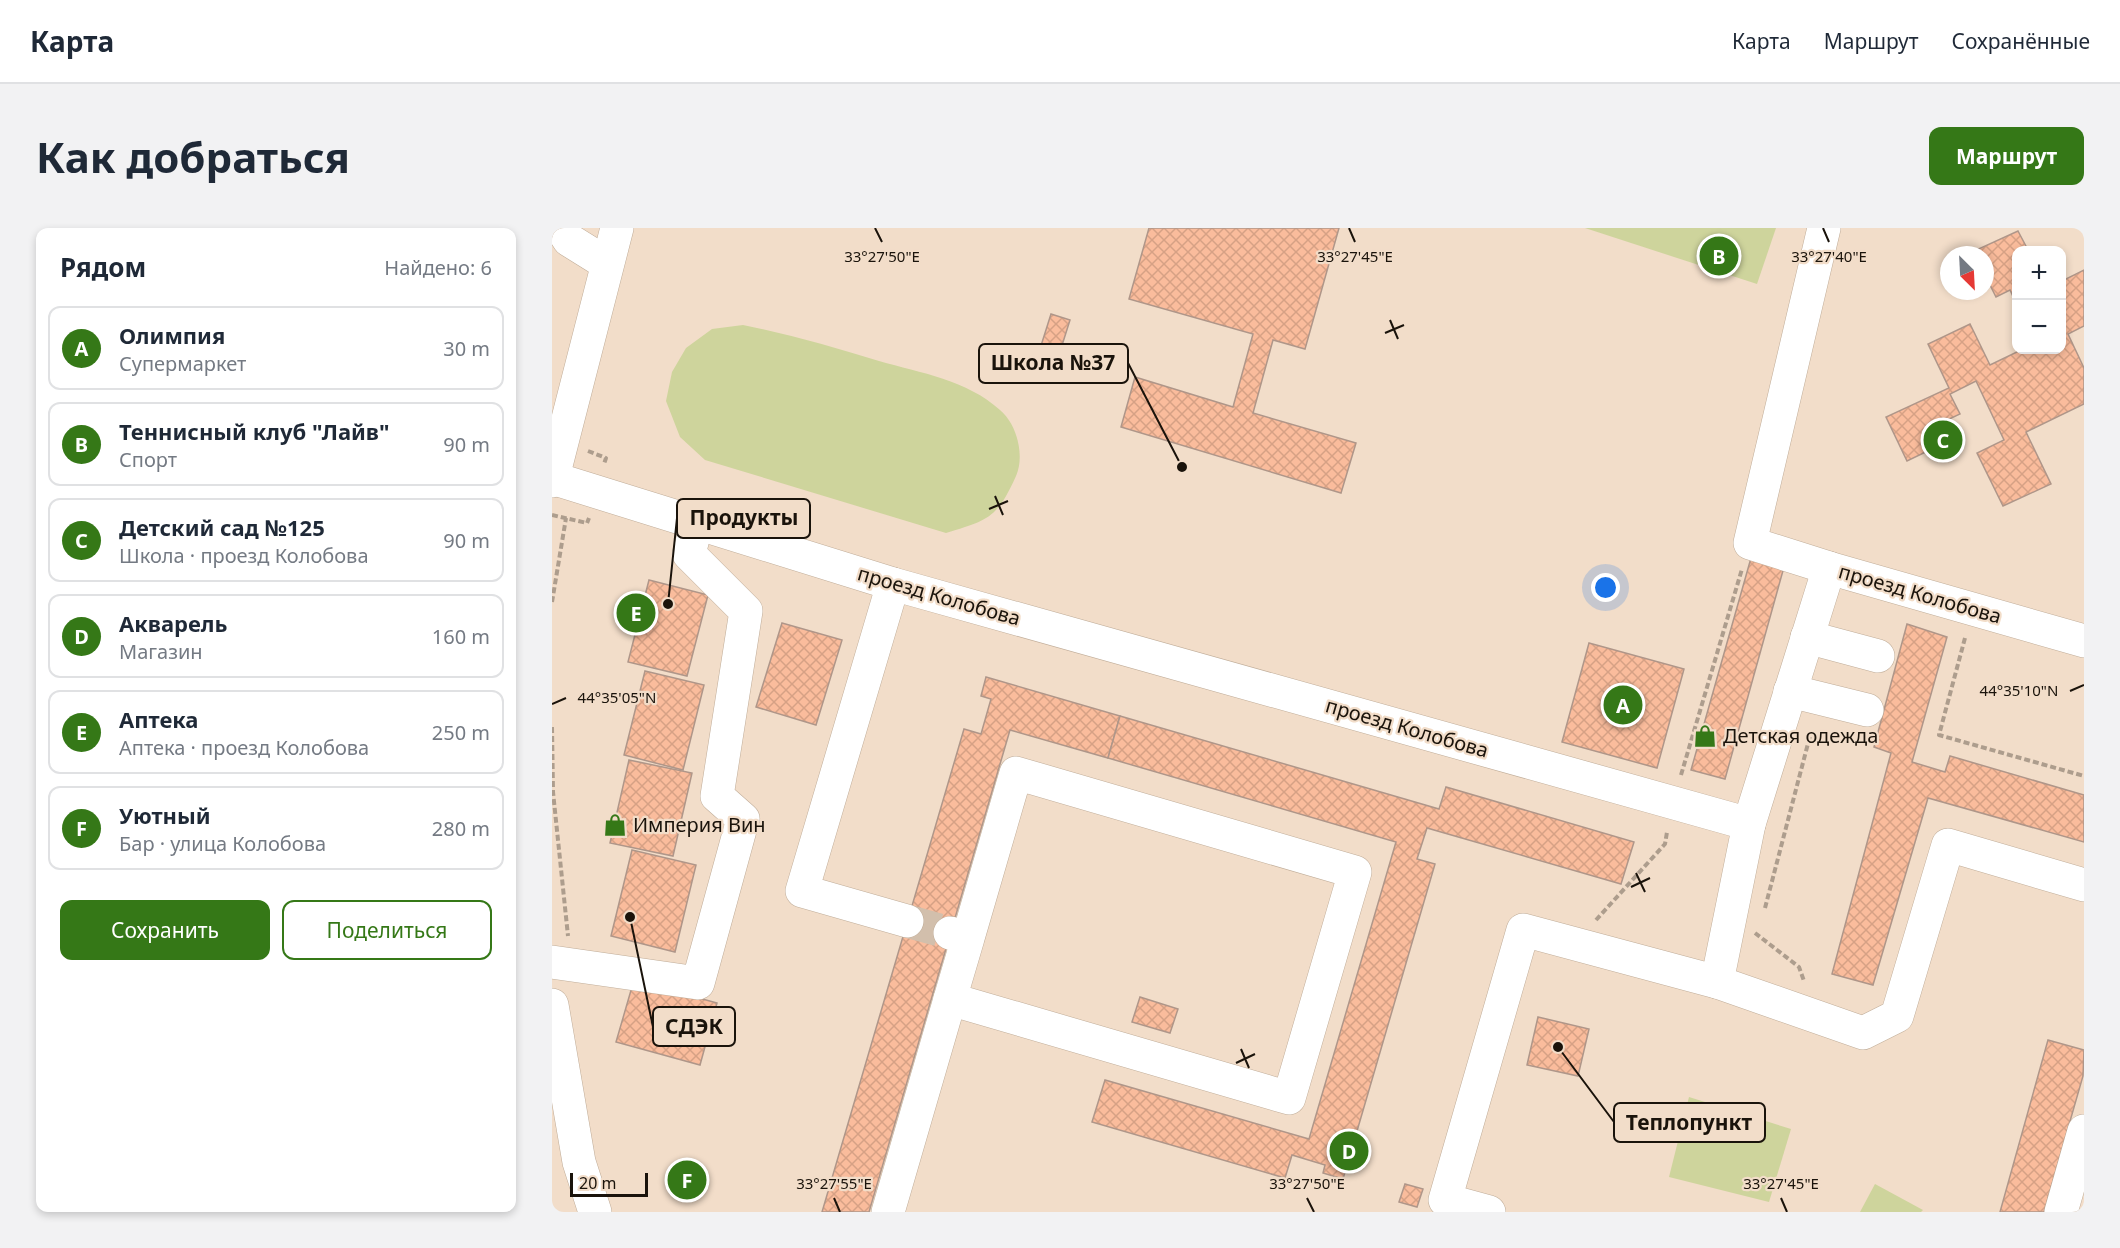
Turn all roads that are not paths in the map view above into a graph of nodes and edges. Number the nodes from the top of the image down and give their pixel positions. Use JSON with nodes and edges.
{"nodes":[{"id":1,"x":561,"y":228,"type":"edge"},
{"id":2,"x":617,"y":228,"type":"edge"},
{"id":3,"x":1824,"y":228,"type":"edge"},
{"id":4,"x":606,"y":263,"type":"junction"},
{"id":5,"x":552,"y":479,"type":"edge"},
{"id":6,"x":697,"y":523,"type":"junction"},
{"id":7,"x":1828,"y":568,"type":"junction"},
{"id":8,"x":893,"y":584,"type":"junction"},
{"id":9,"x":1807,"y":637,"type":"junction"},
{"id":10,"x":2084,"y":641,"type":"edge"},
{"id":11,"x":1878,"y":656,"type":"dead end"},
{"id":12,"x":1790,"y":690,"type":"junction"},
{"id":13,"x":1867,"y":710,"type":"dead end"},
{"id":14,"x":1749,"y":824,"type":"junction"},
{"id":15,"x":2084,"y":885,"type":"edge"},
{"id":16,"x":908,"y":921,"type":"tunnel mouth"},
{"id":17,"x":561,"y":963,"type":"edge"},
{"id":18,"x":1717,"y":982,"type":"junction"},
{"id":19,"x":950,"y":999,"type":"junction"},
{"id":20,"x":552,"y":1005,"type":"edge"},
{"id":21,"x":558,"y":1065,"type":"edge"},
{"id":22,"x":2084,"y":1131,"type":"edge"},
{"id":23,"x":1443,"y":1206,"type":"edge"},
{"id":24,"x":596,"y":1212,"type":"edge"},
{"id":25,"x":888,"y":1212,"type":"edge"},
{"id":26,"x":1490,"y":1212,"type":"edge"},
{"id":27,"x":2061,"y":1212,"type":"edge"}],
"edges":[{"from":1,"to":4,"type":"street"},
{"from":2,"to":4,"type":"street"},
{"from":3,"to":7,"type":"street"},
{"from":4,"to":5,"type":"street"},
{"from":5,"to":6,"type":"street","name":"проезд Колобова"},
{"from":6,"to":8,"type":"street","name":"проезд Колобова"},
{"from":6,"to":17,"type":"street"},
{"from":7,"to":9,"type":"street","name":"проезд Колобова"},
{"from":7,"to":10,"type":"street","name":"проезд Колобова"},
{"from":8,"to":14,"type":"street","name":"проезд Колобова"},
{"from":8,"to":16,"type":"street"},
{"from":9,"to":11,"type":"street"},
{"from":9,"to":12,"type":"street","name":"проезд Колобова"},
{"from":12,"to":13,"type":"street"},
{"from":12,"to":14,"type":"street","name":"проезд Колобова"},
{"from":14,"to":18,"type":"street"},
{"from":15,"to":18,"type":"street"},
{"from":18,"to":23,"type":"street"},
{"from":19,"to":19,"type":"street"},
{"from":19,"to":25,"type":"street"},
{"from":20,"to":21,"type":"street"},
{"from":21,"to":24,"type":"street"},
{"from":22,"to":27,"type":"street"},
{"from":23,"to":26,"type":"street"}]}
